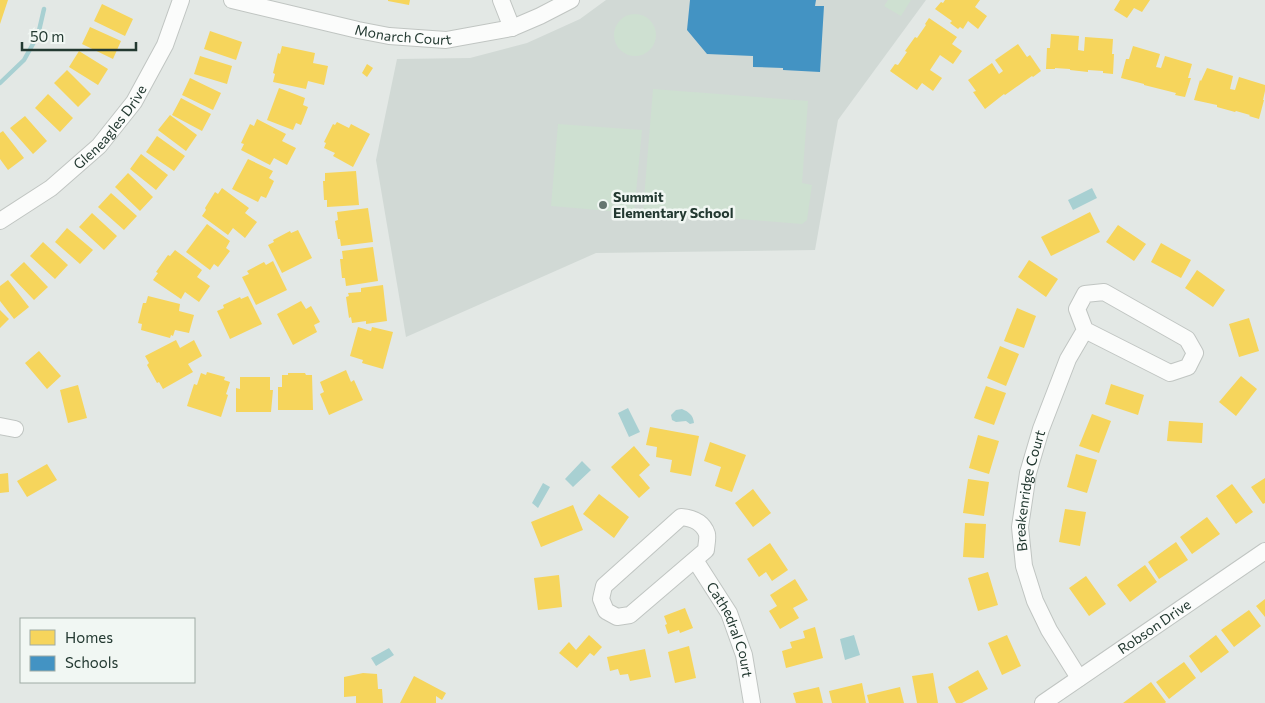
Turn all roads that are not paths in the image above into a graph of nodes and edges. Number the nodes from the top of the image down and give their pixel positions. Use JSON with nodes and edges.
{"nodes":[{"id":1,"x":181,"y":0,"type":"edge"},
{"id":2,"x":232,"y":0,"type":"edge"},
{"id":3,"x":501,"y":0,"type":"edge"},
{"id":4,"x":571,"y":0,"type":"edge"},
{"id":5,"x":512,"y":28,"type":"junction"},
{"id":6,"x":0,"y":221,"type":"edge"},
{"id":7,"x":1085,"y":330,"type":"junction"},
{"id":8,"x":1265,"y":551,"type":"edge"},
{"id":9,"x":695,"y":560,"type":"junction"},
{"id":10,"x":1079,"y":678,"type":"junction"},
{"id":11,"x":752,"y":703,"type":"edge"},
{"id":12,"x":1043,"y":703,"type":"edge"}],
"edges":[{"from":1,"to":6,"type":"street","name":"Gleneagles Drive"},
{"from":2,"to":5,"type":"street","name":"Monarch Court"},
{"from":3,"to":5,"type":"street"},
{"from":4,"to":5,"type":"street","name":"Monarch Court"},
{"from":7,"to":7,"type":"street"},
{"from":7,"to":10,"type":"street","name":"Breakenridge Court"},
{"from":8,"to":10,"type":"street","name":"Robson Drive"},
{"from":9,"to":9,"type":"street"},
{"from":9,"to":11,"type":"street","name":"Cathedral Court"},
{"from":10,"to":12,"type":"street","name":"Robson Drive"}]}
